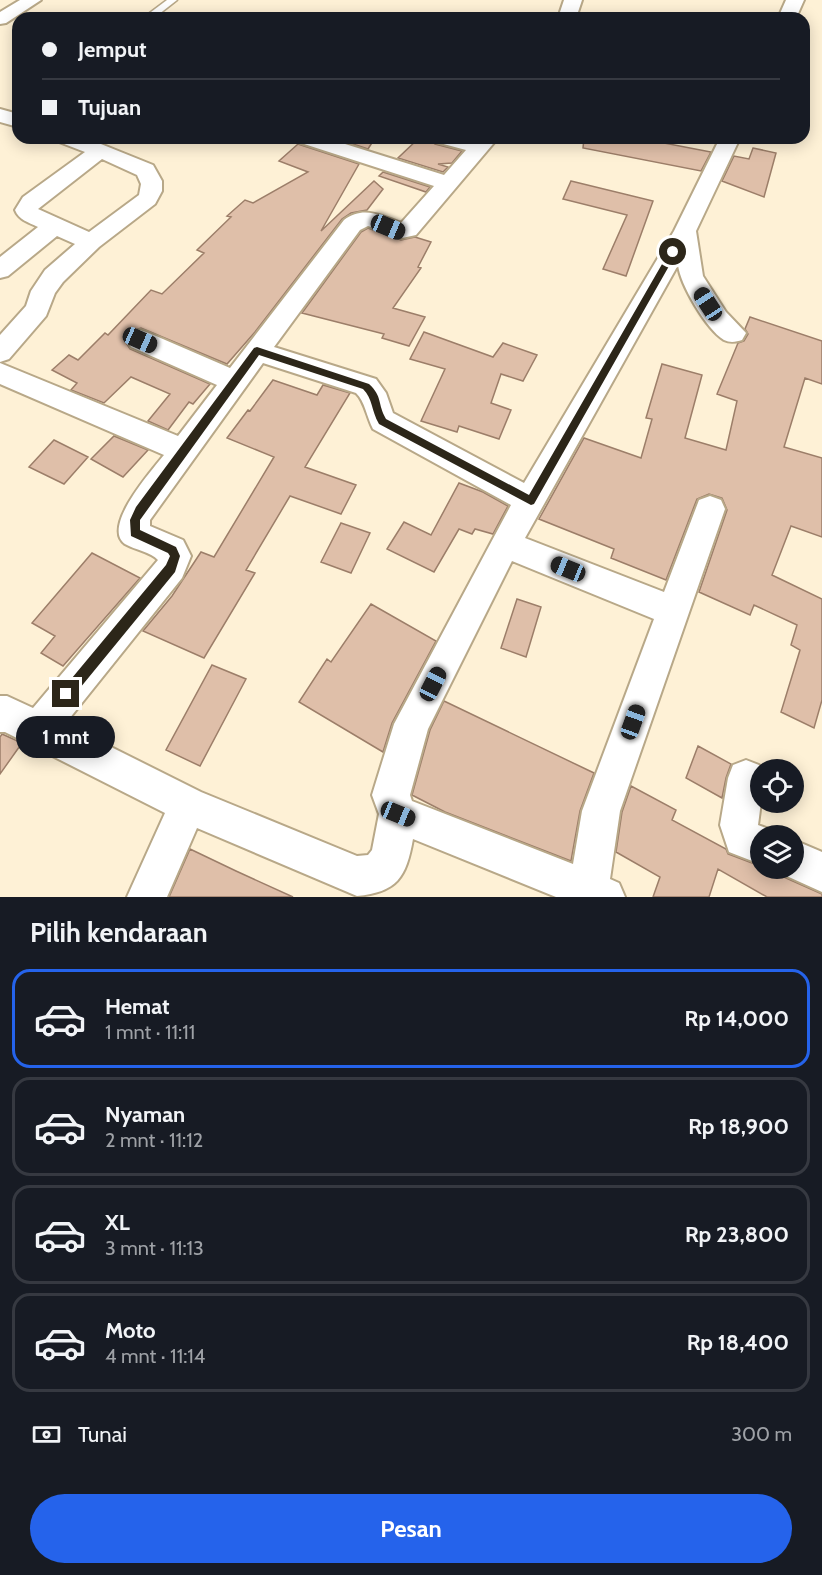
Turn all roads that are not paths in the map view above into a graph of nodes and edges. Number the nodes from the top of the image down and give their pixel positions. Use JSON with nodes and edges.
{"nodes":[{"id":1,"x":32,"y":0,"type":"edge"},
{"id":2,"x":173,"y":0,"type":"edge"},
{"id":3,"x":13,"y":12,"type":"edge"},
{"id":4,"x":156,"y":12,"type":"edge"},
{"id":5,"x":83,"y":144,"type":"edge"},
{"id":6,"x":324,"y":144,"type":"edge"},
{"id":7,"x":483,"y":144,"type":"edge"},
{"id":8,"x":727,"y":144,"type":"edge"},
{"id":9,"x":100,"y":150,"type":"junction"},
{"id":10,"x":450,"y":184,"type":"junction"},
{"id":11,"x":55,"y":225,"type":"junction"},
{"id":12,"x":685,"y":231,"type":"junction"},
{"id":13,"x":91,"y":242,"type":"junction"},
{"id":14,"x":0,"y":270,"type":"edge"},
{"id":15,"x":733,"y":333,"type":"dead end"},
{"id":16,"x":140,"y":340,"type":"dead end"},
{"id":17,"x":257,"y":351,"type":"junction"},
{"id":18,"x":0,"y":352,"type":"edge"},
{"id":19,"x":0,"y":374,"type":"edge"},
{"id":20,"x":235,"y":382,"type":"junction"},
{"id":21,"x":183,"y":451,"type":"junction"},
{"id":22,"x":531,"y":501,"type":"junction"},
{"id":23,"x":710,"y":509,"type":"dead end"},
{"id":24,"x":505,"y":544,"type":"junction"},
{"id":25,"x":673,"y":611,"type":"junction"},
{"id":26,"x":0,"y":714,"type":"edge"},
{"id":27,"x":37,"y":730,"type":"junction"},
{"id":28,"x":746,"y":778,"type":"dead end"},
{"id":29,"x":188,"y":805,"type":"junction"},
{"id":30,"x":398,"y":814,"type":"junction"},
{"id":31,"x":750,"y":841,"type":"edge"},
{"id":32,"x":804,"y":864,"type":"edge"},
{"id":33,"x":822,"y":872,"type":"edge"},
{"id":34,"x":597,"y":893,"type":"edge"},
{"id":35,"x":147,"y":897,"type":"edge"}],
"edges":[{"from":1,"to":3,"type":"street"},
{"from":2,"to":4,"type":"lane"},
{"from":5,"to":9,"type":"street"},
{"from":6,"to":10,"type":"street"},
{"from":7,"to":10,"type":"street"},
{"from":8,"to":12,"type":"street"},
{"from":9,"to":11,"type":"street"},
{"from":9,"to":13,"type":"street"},
{"from":10,"to":17,"type":"street"},
{"from":11,"to":13,"type":"street"},
{"from":11,"to":14,"type":"street"},
{"from":12,"to":15,"type":"street"},
{"from":12,"to":22,"type":"street"},
{"from":13,"to":18,"type":"street"},
{"from":16,"to":20,"type":"street"},
{"from":17,"to":20,"type":"street"},
{"from":17,"to":22,"type":"street"},
{"from":19,"to":21,"type":"street"},
{"from":20,"to":21,"type":"street"},
{"from":21,"to":27,"type":"street"},
{"from":22,"to":24,"type":"street"},
{"from":23,"to":25,"type":"street"},
{"from":24,"to":25,"type":"street"},
{"from":24,"to":30,"type":"street"},
{"from":25,"to":34,"type":"street"},
{"from":26,"to":27,"type":"street"},
{"from":27,"to":29,"type":"street"},
{"from":28,"to":31,"type":"street"},
{"from":29,"to":30,"type":"street"},
{"from":29,"to":35,"type":"street"},
{"from":30,"to":34,"type":"street"},
{"from":32,"to":33,"type":"street"}]}
